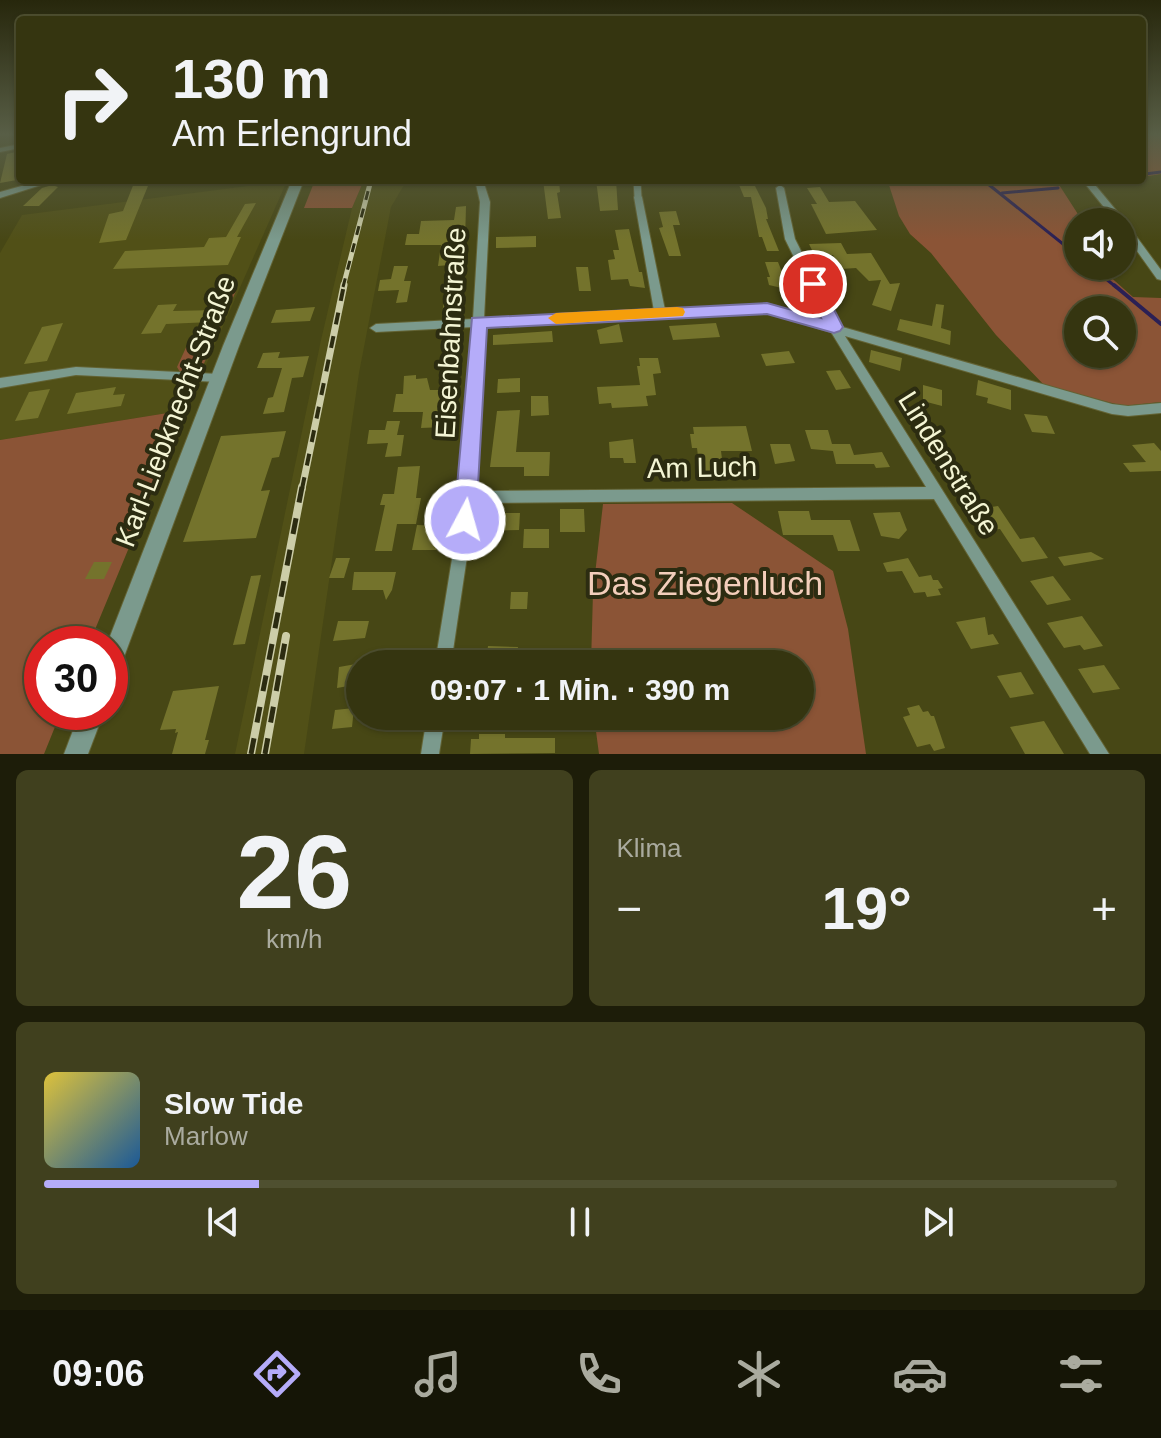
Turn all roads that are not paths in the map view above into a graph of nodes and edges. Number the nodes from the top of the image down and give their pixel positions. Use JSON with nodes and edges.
{"nodes":[{"id":1,"x":39,"y":184,"type":"edge"},
{"id":2,"x":296,"y":184,"type":"edge"},
{"id":3,"x":480,"y":184,"type":"edge"},
{"id":4,"x":637,"y":184,"type":"edge"},
{"id":5,"x":1089,"y":184,"type":"edge"},
{"id":6,"x":780,"y":188,"type":"dead end"},
{"id":7,"x":0,"y":195,"type":"edge"},
{"id":8,"x":638,"y":197,"type":"joint"},
{"id":9,"x":1109,"y":208,"type":"edge"},
{"id":10,"x":1136,"y":242,"type":"edge"},
{"id":11,"x":1161,"y":277,"type":"edge"},
{"id":12,"x":660,"y":313,"type":"junction"},
{"id":13,"x":478,"y":322,"type":"junction"},
{"id":14,"x":834,"y":327,"type":"junction"},
{"id":15,"x":376,"y":328,"type":"dead end"},
{"id":16,"x":219,"y":378,"type":"junction"},
{"id":17,"x":0,"y":383,"type":"edge"},
{"id":18,"x":1161,"y":408,"type":"edge"},
{"id":19,"x":936,"y":493,"type":"junction"},
{"id":20,"x":469,"y":497,"type":"junction"},
{"id":21,"x":125,"y":626,"type":"edge"},
{"id":22,"x":445,"y":650,"type":"edge"},
{"id":23,"x":85,"y":730,"type":"edge"},
{"id":24,"x":434,"y":730,"type":"edge"},
{"id":25,"x":76,"y":754,"type":"edge"},
{"id":26,"x":430,"y":754,"type":"edge"},
{"id":27,"x":1100,"y":754,"type":"edge"}],
"edges":[{"from":1,"to":7,"type":"street"},
{"from":2,"to":16,"type":"street","name":"Karl-Liebknecht-Straße"},
{"from":3,"to":13,"type":"street","name":"Eisenbahnstraße"},
{"from":4,"to":8,"type":"street"},
{"from":5,"to":9,"type":"street"},
{"from":6,"to":14,"type":"street","name":"Lindenstraße"},
{"from":8,"to":12,"type":"street"},
{"from":10,"to":11,"type":"street"},
{"from":12,"to":13,"type":"street"},
{"from":12,"to":14,"type":"street"},
{"from":13,"to":15,"type":"street"},
{"from":13,"to":20,"type":"street","name":"Eisenbahnstraße"},
{"from":14,"to":18,"type":"street"},
{"from":14,"to":19,"type":"street","name":"Lindenstraße"},
{"from":16,"to":17,"type":"street"},
{"from":16,"to":21,"type":"street","name":"Karl-Liebknecht-Straße"},
{"from":19,"to":20,"type":"street","name":"Am Luch"},
{"from":19,"to":27,"type":"street","name":"Lindenstraße"},
{"from":20,"to":22,"type":"street","name":"Eisenbahnstraße"},
{"from":23,"to":25,"type":"street"},
{"from":24,"to":26,"type":"street"}]}
